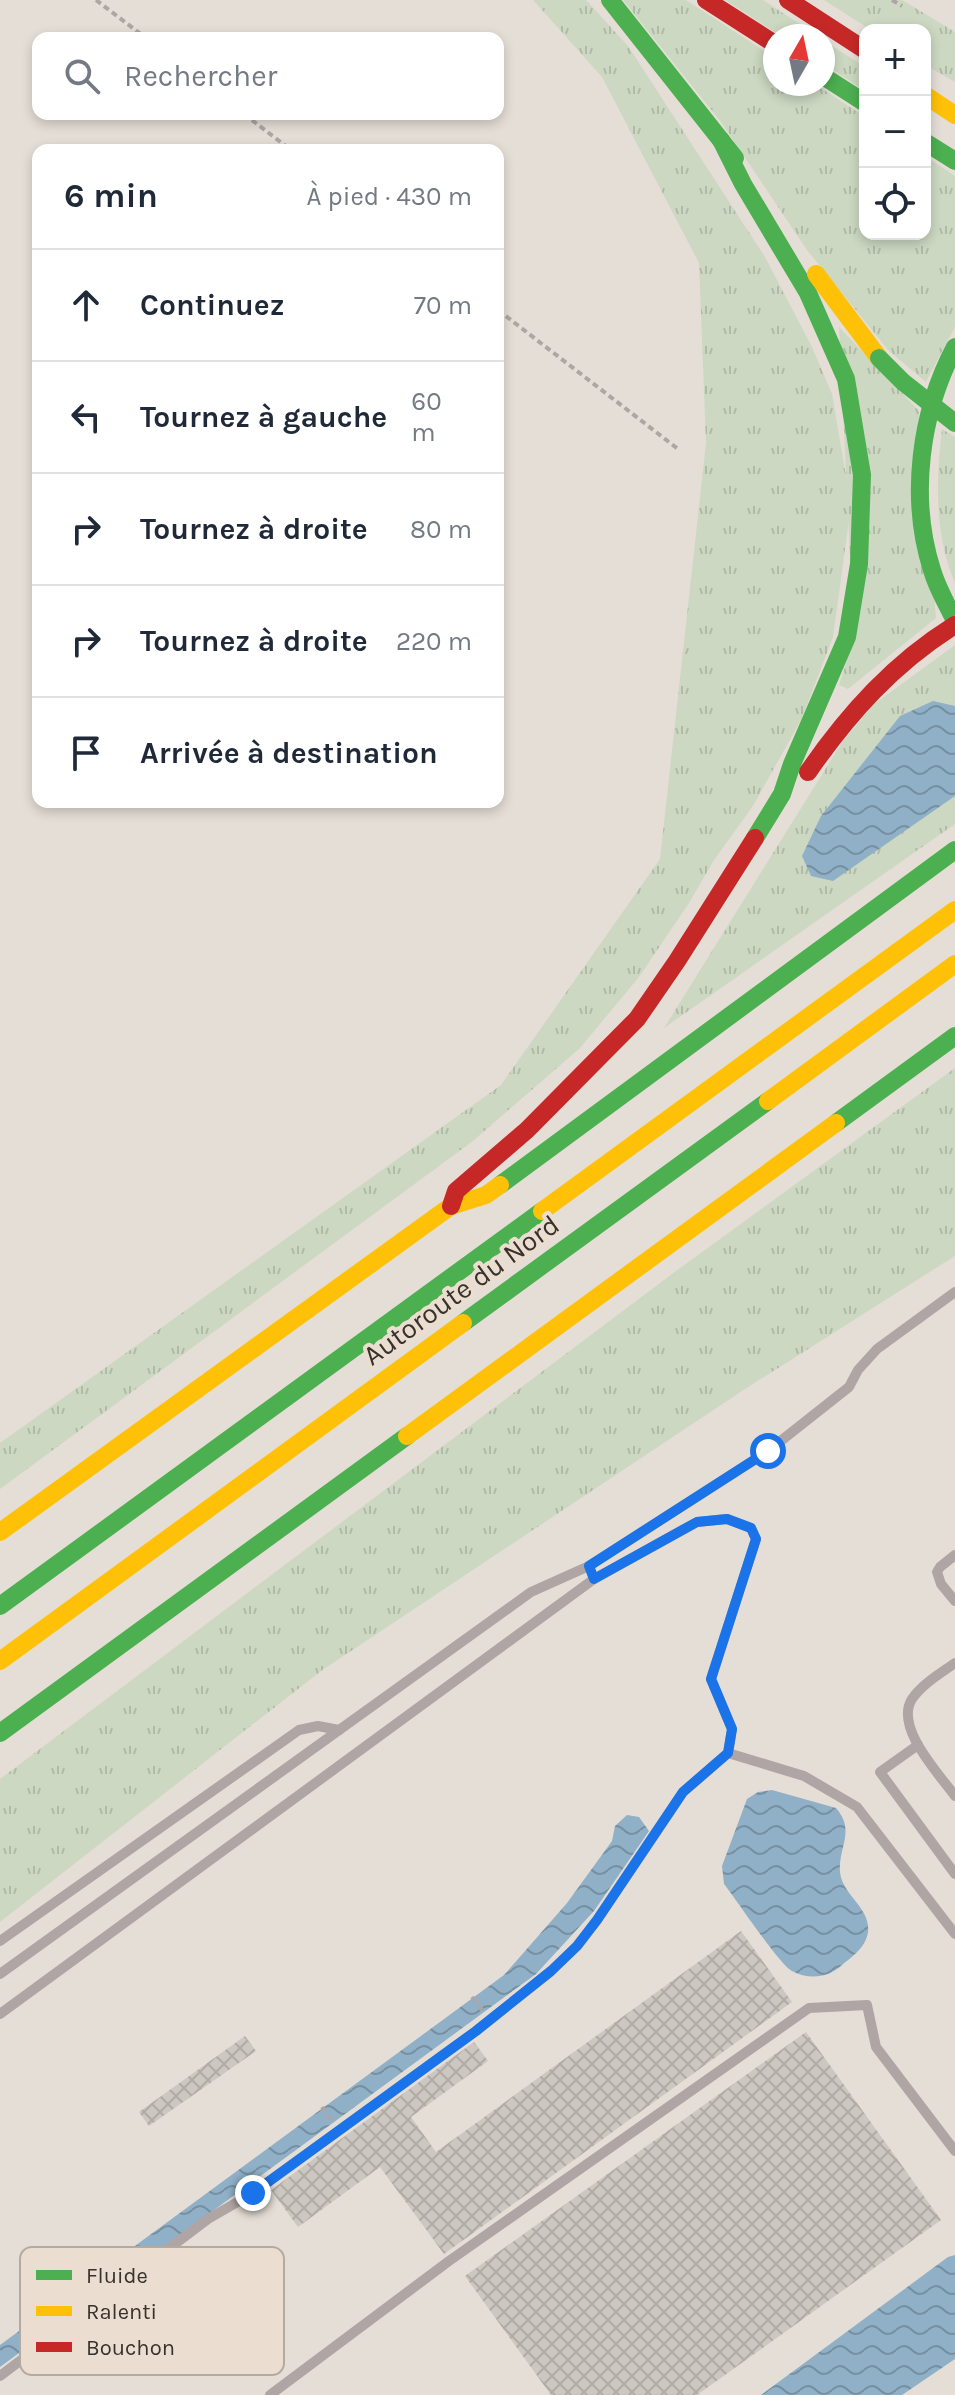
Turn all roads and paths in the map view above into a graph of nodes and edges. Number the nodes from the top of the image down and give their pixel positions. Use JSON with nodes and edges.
{"nodes":[{"id":1,"x":96,"y":0,"type":"edge"},
{"id":2,"x":610,"y":0,"type":"edge"},
{"id":3,"x":706,"y":0,"type":"edge"},
{"id":4,"x":788,"y":0,"type":"edge"},
{"id":5,"x":892,"y":0,"type":"edge"},
{"id":6,"x":902,"y":6,"type":"dead end"},
{"id":7,"x":138,"y":32,"type":"edge"},
{"id":8,"x":763,"y":36,"type":"edge"},
{"id":9,"x":859,"y":46,"type":"edge"},
{"id":10,"x":835,"y":84,"type":"edge"},
{"id":11,"x":931,"y":87,"type":"edge"},
{"id":12,"x":926,"y":96,"type":"edge"},
{"id":13,"x":859,"y":99,"type":"edge"},
{"id":14,"x":955,"y":101,"type":"edge"},
{"id":15,"x":955,"y":115,"type":"edge"},
{"id":16,"x":252,"y":120,"type":"edge"},
{"id":17,"x":721,"y":140,"type":"junction"},
{"id":18,"x":283,"y":144,"type":"edge"},
{"id":19,"x":931,"y":146,"type":"edge"},
{"id":20,"x":955,"y":161,"type":"edge"},
{"id":21,"x":504,"y":315,"type":"edge"},
{"id":22,"x":955,"y":347,"type":"edge"},
{"id":23,"x":955,"y":423,"type":"edge"},
{"id":24,"x":678,"y":449,"type":"dead end"},
{"id":25,"x":955,"y":623,"type":"edge"},
{"id":26,"x":782,"y":794,"type":"junction"},
{"id":27,"x":955,"y":850,"type":"edge"},
{"id":28,"x":955,"y":910,"type":"edge"},
{"id":29,"x":955,"y":964,"type":"edge"},
{"id":30,"x":955,"y":1036,"type":"edge"},
{"id":31,"x":451,"y":1206,"type":"junction"},
{"id":32,"x":955,"y":1292,"type":"edge"},
{"id":33,"x":0,"y":1532,"type":"edge"},
{"id":34,"x":955,"y":1555,"type":"edge"},
{"id":35,"x":589,"y":1566,"type":"junction"},
{"id":36,"x":594,"y":1579,"type":"junction"},
{"id":37,"x":955,"y":1601,"type":"edge"},
{"id":38,"x":0,"y":1606,"type":"edge"},
{"id":39,"x":0,"y":1661,"type":"edge"},
{"id":40,"x":955,"y":1663,"type":"edge"},
{"id":41,"x":339,"y":1730,"type":"junction"},
{"id":42,"x":0,"y":1733,"type":"edge"},
{"id":43,"x":918,"y":1745,"type":"junction"},
{"id":44,"x":728,"y":1753,"type":"junction"},
{"id":45,"x":955,"y":1796,"type":"edge"},
{"id":46,"x":955,"y":1874,"type":"edge"},
{"id":47,"x":955,"y":1934,"type":"edge"},
{"id":48,"x":0,"y":1941,"type":"edge"},
{"id":49,"x":0,"y":1974,"type":"edge"},
{"id":50,"x":472,"y":1997,"type":"dead end"},
{"id":51,"x":0,"y":2014,"type":"edge"},
{"id":52,"x":485,"y":2014,"type":"dead end"},
{"id":53,"x":322,"y":2107,"type":"dead end"},
{"id":54,"x":334,"y":2124,"type":"dead end"},
{"id":55,"x":955,"y":2151,"type":"edge"},
{"id":56,"x":171,"y":2247,"type":"edge"},
{"id":57,"x":20,"y":2361,"type":"edge"},
{"id":58,"x":0,"y":2376,"type":"edge"},
{"id":59,"x":270,"y":2395,"type":"edge"}],
"edges":[{"from":1,"to":7,"type":"path"},
{"from":2,"to":17,"type":"highway"},
{"from":3,"to":8,"type":"highway"},
{"from":4,"to":9,"type":"highway"},
{"from":5,"to":6,"type":"path"},
{"from":10,"to":13,"type":"highway"},
{"from":11,"to":14,"type":"highway"},
{"from":12,"to":15,"type":"highway"},
{"from":16,"to":18,"type":"path"},
{"from":17,"to":23,"type":"highway","bridge":true},
{"from":17,"to":26,"type":"highway"},
{"from":19,"to":20,"type":"highway"},
{"from":21,"to":24,"type":"path"},
{"from":22,"to":25,"type":"highway"},
{"from":25,"to":26,"type":"highway"},
{"from":26,"to":31,"type":"highway"},
{"from":27,"to":31,"type":"highway"},
{"from":28,"to":38,"type":"highway","name":"Autoroute du Nord"},
{"from":29,"to":39,"type":"highway","name":"Autoroute du Nord"},
{"from":30,"to":42,"type":"highway"},
{"from":31,"to":33,"type":"highway"},
{"from":32,"to":35,"type":"lane"},
{"from":34,"to":37,"type":"lane"},
{"from":35,"to":36,"type":"lane"},
{"from":35,"to":41,"type":"lane"},
{"from":36,"to":44,"type":"lane"},
{"from":36,"to":51,"type":"lane"},
{"from":40,"to":43,"type":"lane"},
{"from":41,"to":48,"type":"lane"},
{"from":41,"to":49,"type":"lane"},
{"from":43,"to":45,"type":"lane"},
{"from":43,"to":46,"type":"lane"},
{"from":44,"to":47,"type":"lane"},
{"from":44,"to":56,"type":"lane"},
{"from":50,"to":52,"type":"path"},
{"from":53,"to":54,"type":"path"},
{"from":55,"to":59,"type":"lane"},
{"from":57,"to":58,"type":"lane"}]}
